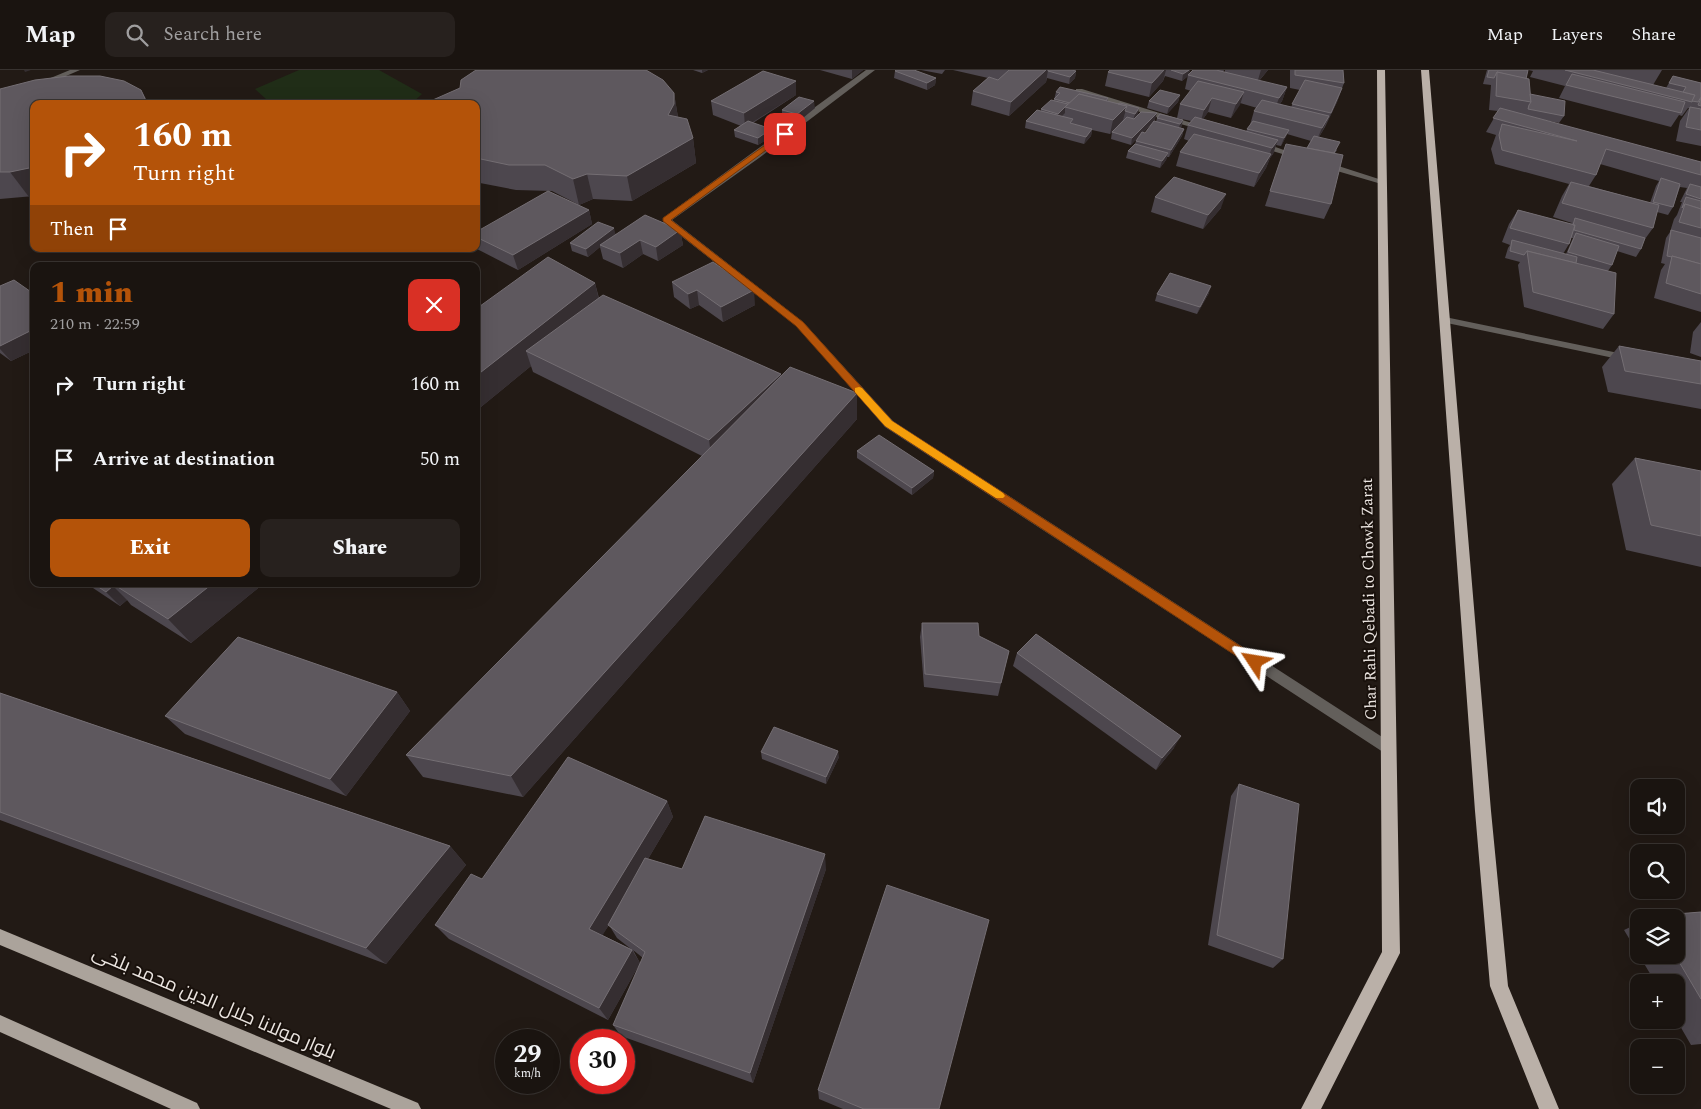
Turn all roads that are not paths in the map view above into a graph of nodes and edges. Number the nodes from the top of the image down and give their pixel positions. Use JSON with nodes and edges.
{"nodes":[{"id":1,"x":76,"y":70,"type":"edge"},
{"id":2,"x":871,"y":70,"type":"edge"},
{"id":3,"x":1381,"y":70,"type":"edge"},
{"id":4,"x":1425,"y":70,"type":"edge"},
{"id":5,"x":34,"y":86,"type":"edge"},
{"id":6,"x":1080,"y":91,"type":"edge"},
{"id":7,"x":1211,"y":130,"type":"edge"},
{"id":8,"x":1249,"y":142,"type":"edge"},
{"id":9,"x":1306,"y":158,"type":"edge"},
{"id":10,"x":1315,"y":161,"type":"edge"},
{"id":11,"x":1381,"y":181,"type":"junction"},
{"id":12,"x":1445,"y":320,"type":"junction"},
{"id":13,"x":1635,"y":360,"type":"edge"},
{"id":14,"x":1388,"y":748,"type":"junction"},
{"id":15,"x":0,"y":936,"type":"edge"},
{"id":16,"x":0,"y":1022,"type":"edge"},
{"id":17,"x":190,"y":1109,"type":"edge"},
{"id":18,"x":412,"y":1109,"type":"edge"},
{"id":19,"x":1311,"y":1109,"type":"edge"},
{"id":20,"x":1549,"y":1109,"type":"edge"}],
"edges":[{"from":1,"to":5,"type":"street"},
{"from":2,"to":14,"type":"street"},
{"from":3,"to":11,"type":"highway","name":"Char Rahi Qebadi to Chowk Zarat"},
{"from":4,"to":12,"type":"highway"},
{"from":6,"to":7,"type":"street"},
{"from":8,"to":9,"type":"street"},
{"from":10,"to":11,"type":"street"},
{"from":11,"to":14,"type":"highway","name":"Char Rahi Qebadi to Chowk Zarat"},
{"from":12,"to":13,"type":"street"},
{"from":12,"to":20,"type":"highway"},
{"from":14,"to":19,"type":"highway","name":"Char Rahi Qebadi to Chowk Zarat"},
{"from":15,"to":18,"type":"main road","name":"بلوار مولانا جلال الدین محمد بلخی"},
{"from":16,"to":17,"type":"main road"}]}
